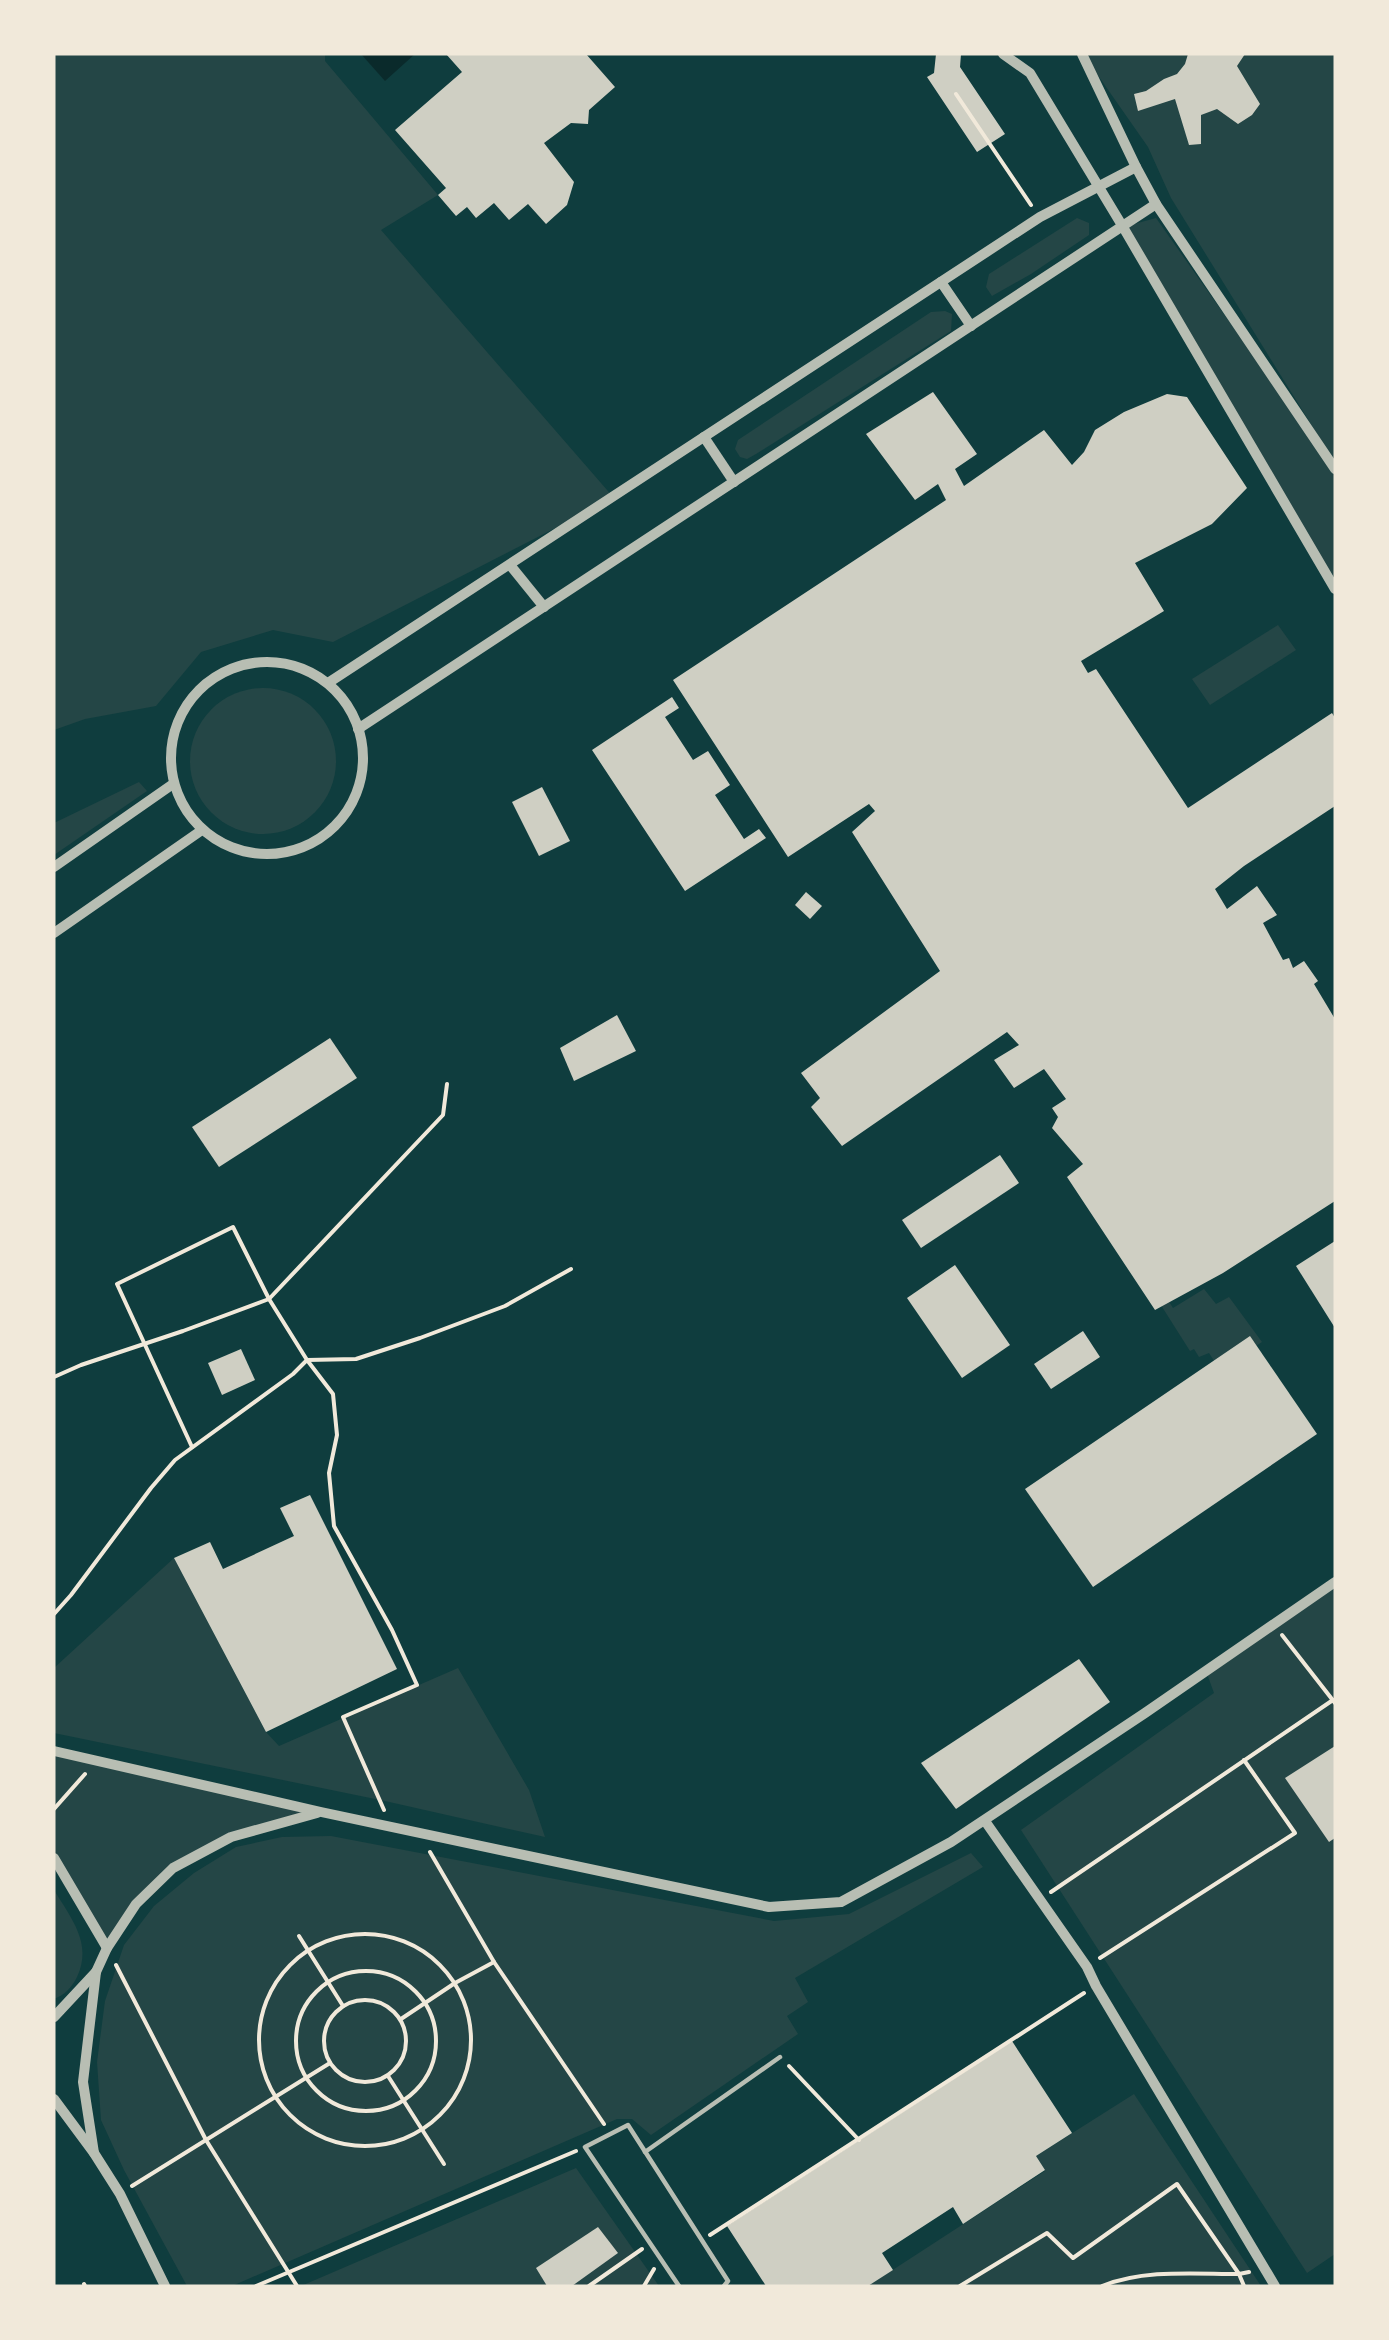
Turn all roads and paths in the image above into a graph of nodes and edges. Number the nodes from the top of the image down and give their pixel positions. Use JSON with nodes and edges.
{"nodes":[{"id":1,"x":1003,"y":54,"type":"edge"},
{"id":2,"x":1082,"y":54,"type":"edge"},
{"id":3,"x":956,"y":94,"type":"dead end"},
{"id":4,"x":1136,"y":167,"type":"junction"},
{"id":5,"x":1100,"y":187,"type":"junction"},
{"id":6,"x":1156,"y":204,"type":"junction"},
{"id":7,"x":1040,"y":217,"type":"junction"},
{"id":8,"x":1123,"y":227,"type":"junction"},
{"id":9,"x":941,"y":282,"type":"junction"},
{"id":10,"x":971,"y":327,"type":"junction"},
{"id":11,"x":704,"y":438,"type":"junction"},
{"id":12,"x":1335,"y":469,"type":"edge"},
{"id":13,"x":734,"y":482,"type":"junction"},
{"id":14,"x":510,"y":566,"type":"junction"},
{"id":15,"x":1335,"y":589,"type":"edge"},
{"id":16,"x":544,"y":607,"type":"junction"},
{"id":17,"x":328,"y":683,"type":"junction"},
{"id":18,"x":358,"y":729,"type":"junction"},
{"id":19,"x":173,"y":784,"type":"junction"},
{"id":20,"x":202,"y":830,"type":"junction"},
{"id":21,"x":54,"y":867,"type":"edge"},
{"id":22,"x":54,"y":933,"type":"edge"},
{"id":23,"x":447,"y":1084,"type":"dead end"},
{"id":24,"x":571,"y":1269,"type":"dead end"},
{"id":25,"x":269,"y":1299,"type":"junction"},
{"id":26,"x":145,"y":1344,"type":"junction"},
{"id":27,"x":307,"y":1360,"type":"junction"},
{"id":28,"x":54,"y":1377,"type":"edge"},
{"id":29,"x":192,"y":1447,"type":"junction"},
{"id":30,"x":1335,"y":1582,"type":"edge"},
{"id":31,"x":54,"y":1614,"type":"edge"},
{"id":32,"x":1274,"y":1624,"type":"junction"},
{"id":33,"x":1334,"y":1702,"type":"edge"},
{"id":34,"x":54,"y":1751,"type":"edge"},
{"id":35,"x":96,"y":1760,"type":"junction"},
{"id":36,"x":1244,"y":1760,"type":"junction"},
{"id":37,"x":54,"y":1809,"type":"edge"},
{"id":38,"x":321,"y":1812,"type":"junction"},
{"id":39,"x":985,"y":1821,"type":"junction"},
{"id":40,"x":392,"y":1827,"type":"junction"},
{"id":41,"x":420,"y":1833,"type":"junction"},
{"id":42,"x":54,"y":1858,"type":"edge"},
{"id":43,"x":1040,"y":1900,"type":"junction"},
{"id":44,"x":299,"y":1936,"type":"dead end"},
{"id":45,"x":107,"y":1948,"type":"junction"},
{"id":46,"x":307,"y":1950,"type":"junction"},
{"id":47,"x":494,"y":1962,"type":"junction"},
{"id":48,"x":1087,"y":1967,"type":"junction"},
{"id":49,"x":96,"y":1972,"type":"junction"},
{"id":50,"x":328,"y":1981,"type":"junction"},
{"id":51,"x":455,"y":1983,"type":"junction"},
{"id":52,"x":1096,"y":1986,"type":"junction"},
{"id":53,"x":426,"y":2003,"type":"junction"},
{"id":54,"x":343,"y":2006,"type":"junction"},
{"id":55,"x":54,"y":2017,"type":"edge"},
{"id":56,"x":400,"y":2019,"type":"junction"},
{"id":57,"x":780,"y":2057,"type":"joint"},
{"id":58,"x":330,"y":2063,"type":"junction"},
{"id":59,"x":387,"y":2076,"type":"junction"},
{"id":60,"x":306,"y":2079,"type":"junction"},
{"id":61,"x":274,"y":2098,"type":"junction"},
{"id":62,"x":54,"y":2099,"type":"edge"},
{"id":63,"x":405,"y":2101,"type":"junction"},
{"id":64,"x":423,"y":2130,"type":"junction"},
{"id":65,"x":611,"y":2134,"type":"junction"},
{"id":66,"x":206,"y":2140,"type":"junction"},
{"id":67,"x":859,"y":2140,"type":"junction"},
{"id":68,"x":585,"y":2147,"type":"junction"},
{"id":69,"x":645,"y":2152,"type":"junction"},
{"id":70,"x":94,"y":2153,"type":"junction"},
{"id":71,"x":444,"y":2164,"type":"dead end"},
{"id":72,"x":120,"y":2194,"type":"junction"},
{"id":73,"x":702,"y":2240,"type":"junction"},
{"id":74,"x":650,"y":2244,"type":"junction"},
{"id":75,"x":289,"y":2273,"type":"junction"},
{"id":76,"x":1239,"y":2274,"type":"junction"},
{"id":77,"x":165,"y":2286,"type":"edge"},
{"id":78,"x":256,"y":2286,"type":"edge"},
{"id":79,"x":297,"y":2286,"type":"edge"},
{"id":80,"x":589,"y":2286,"type":"edge"},
{"id":81,"x":679,"y":2286,"type":"edge"},
{"id":82,"x":724,"y":2286,"type":"edge"},
{"id":83,"x":960,"y":2286,"type":"edge"},
{"id":84,"x":1102,"y":2286,"type":"edge"},
{"id":85,"x":1244,"y":2286,"type":"edge"},
{"id":86,"x":1275,"y":2286,"type":"edge"}],
"edges":[{"from":1,"to":5,"type":"street"},
{"from":2,"to":4,"type":"street"},
{"from":3,"to":7,"type":"path"},
{"from":4,"to":5,"type":"street"},
{"from":4,"to":6,"type":"street"},
{"from":5,"to":7,"type":"street"},
{"from":5,"to":8,"type":"street"},
{"from":6,"to":8,"type":"street"},
{"from":6,"to":12,"type":"street"},
{"from":7,"to":9,"type":"street"},
{"from":8,"to":10,"type":"street"},
{"from":8,"to":15,"type":"street"},
{"from":9,"to":10,"type":"street"},
{"from":9,"to":11,"type":"street"},
{"from":10,"to":13,"type":"street"},
{"from":11,"to":13,"type":"street"},
{"from":11,"to":14,"type":"street"},
{"from":13,"to":16,"type":"street"},
{"from":14,"to":16,"type":"street"},
{"from":14,"to":17,"type":"street"},
{"from":16,"to":18,"type":"street"},
{"from":17,"to":18,"type":"street"},
{"from":17,"to":19,"type":"street"},
{"from":18,"to":20,"type":"street"},
{"from":19,"to":20,"type":"street"},
{"from":19,"to":21,"type":"street"},
{"from":20,"to":22,"type":"street"},
{"from":23,"to":25,"type":"path"},
{"from":24,"to":27,"type":"path"},
{"from":25,"to":26,"type":"path"},
{"from":25,"to":26,"type":"path"},
{"from":25,"to":27,"type":"path"},
{"from":26,"to":28,"type":"path"},
{"from":26,"to":29,"type":"path"},
{"from":27,"to":29,"type":"path"},
{"from":27,"to":40,"type":"path"},
{"from":29,"to":31,"type":"path"},
{"from":30,"to":32,"type":"street"},
{"from":32,"to":33,"type":"path"},
{"from":32,"to":39,"type":"street"},
{"from":33,"to":36,"type":"path"},
{"from":34,"to":35,"type":"street"},
{"from":35,"to":37,"type":"path"},
{"from":35,"to":38,"type":"street"},
{"from":36,"to":43,"type":"path"},
{"from":36,"to":48,"type":"path"},
{"from":38,"to":40,"type":"street"},
{"from":38,"to":45,"type":"street"},
{"from":39,"to":41,"type":"street"},
{"from":39,"to":43,"type":"street"},
{"from":40,"to":41,"type":"street"},
{"from":41,"to":47,"type":"path"},
{"from":42,"to":45,"type":"street"},
{"from":43,"to":48,"type":"street"},
{"from":44,"to":46,"type":"path"},
{"from":45,"to":49,"type":"street"},
{"from":45,"to":66,"type":"path"},
{"from":46,"to":50,"type":"path"},
{"from":46,"to":51,"type":"path"},
{"from":46,"to":61,"type":"path"},
{"from":47,"to":51,"type":"path"},
{"from":47,"to":65,"type":"path"},
{"from":48,"to":52,"type":"street"},
{"from":49,"to":55,"type":"street"},
{"from":49,"to":70,"type":"street"},
{"from":50,"to":53,"type":"path"},
{"from":50,"to":54,"type":"path"},
{"from":50,"to":60,"type":"path"},
{"from":51,"to":53,"type":"path"},
{"from":51,"to":64,"type":"path"},
{"from":52,"to":67,"type":"path"},
{"from":52,"to":86,"type":"street"},
{"from":53,"to":56,"type":"path"},
{"from":53,"to":63,"type":"path"},
{"from":54,"to":56,"type":"path"},
{"from":54,"to":58,"type":"path"},
{"from":56,"to":59,"type":"path"},
{"from":57,"to":67,"type":"path"},
{"from":57,"to":69,"type":"lane"},
{"from":58,"to":59,"type":"path"},
{"from":58,"to":60,"type":"path"},
{"from":59,"to":63,"type":"path"},
{"from":60,"to":61,"type":"path"},
{"from":60,"to":63,"type":"path"},
{"from":61,"to":64,"type":"path"},
{"from":61,"to":66,"type":"path"},
{"from":62,"to":70,"type":"street"},
{"from":63,"to":64,"type":"path"},
{"from":64,"to":71,"type":"path"},
{"from":65,"to":68,"type":"lane"},
{"from":65,"to":69,"type":"lane"},
{"from":66,"to":72,"type":"path"},
{"from":66,"to":75,"type":"path"},
{"from":67,"to":73,"type":"path"},
{"from":68,"to":74,"type":"lane"},
{"from":68,"to":75,"type":"path"},
{"from":69,"to":73,"type":"lane"},
{"from":70,"to":72,"type":"street"},
{"from":72,"to":77,"type":"street"},
{"from":73,"to":82,"type":"lane"},
{"from":74,"to":80,"type":"path"},
{"from":74,"to":81,"type":"lane"},
{"from":75,"to":78,"type":"path"},
{"from":75,"to":79,"type":"path"},
{"from":76,"to":83,"type":"path"},
{"from":76,"to":84,"type":"path"},
{"from":76,"to":85,"type":"path"}]}
